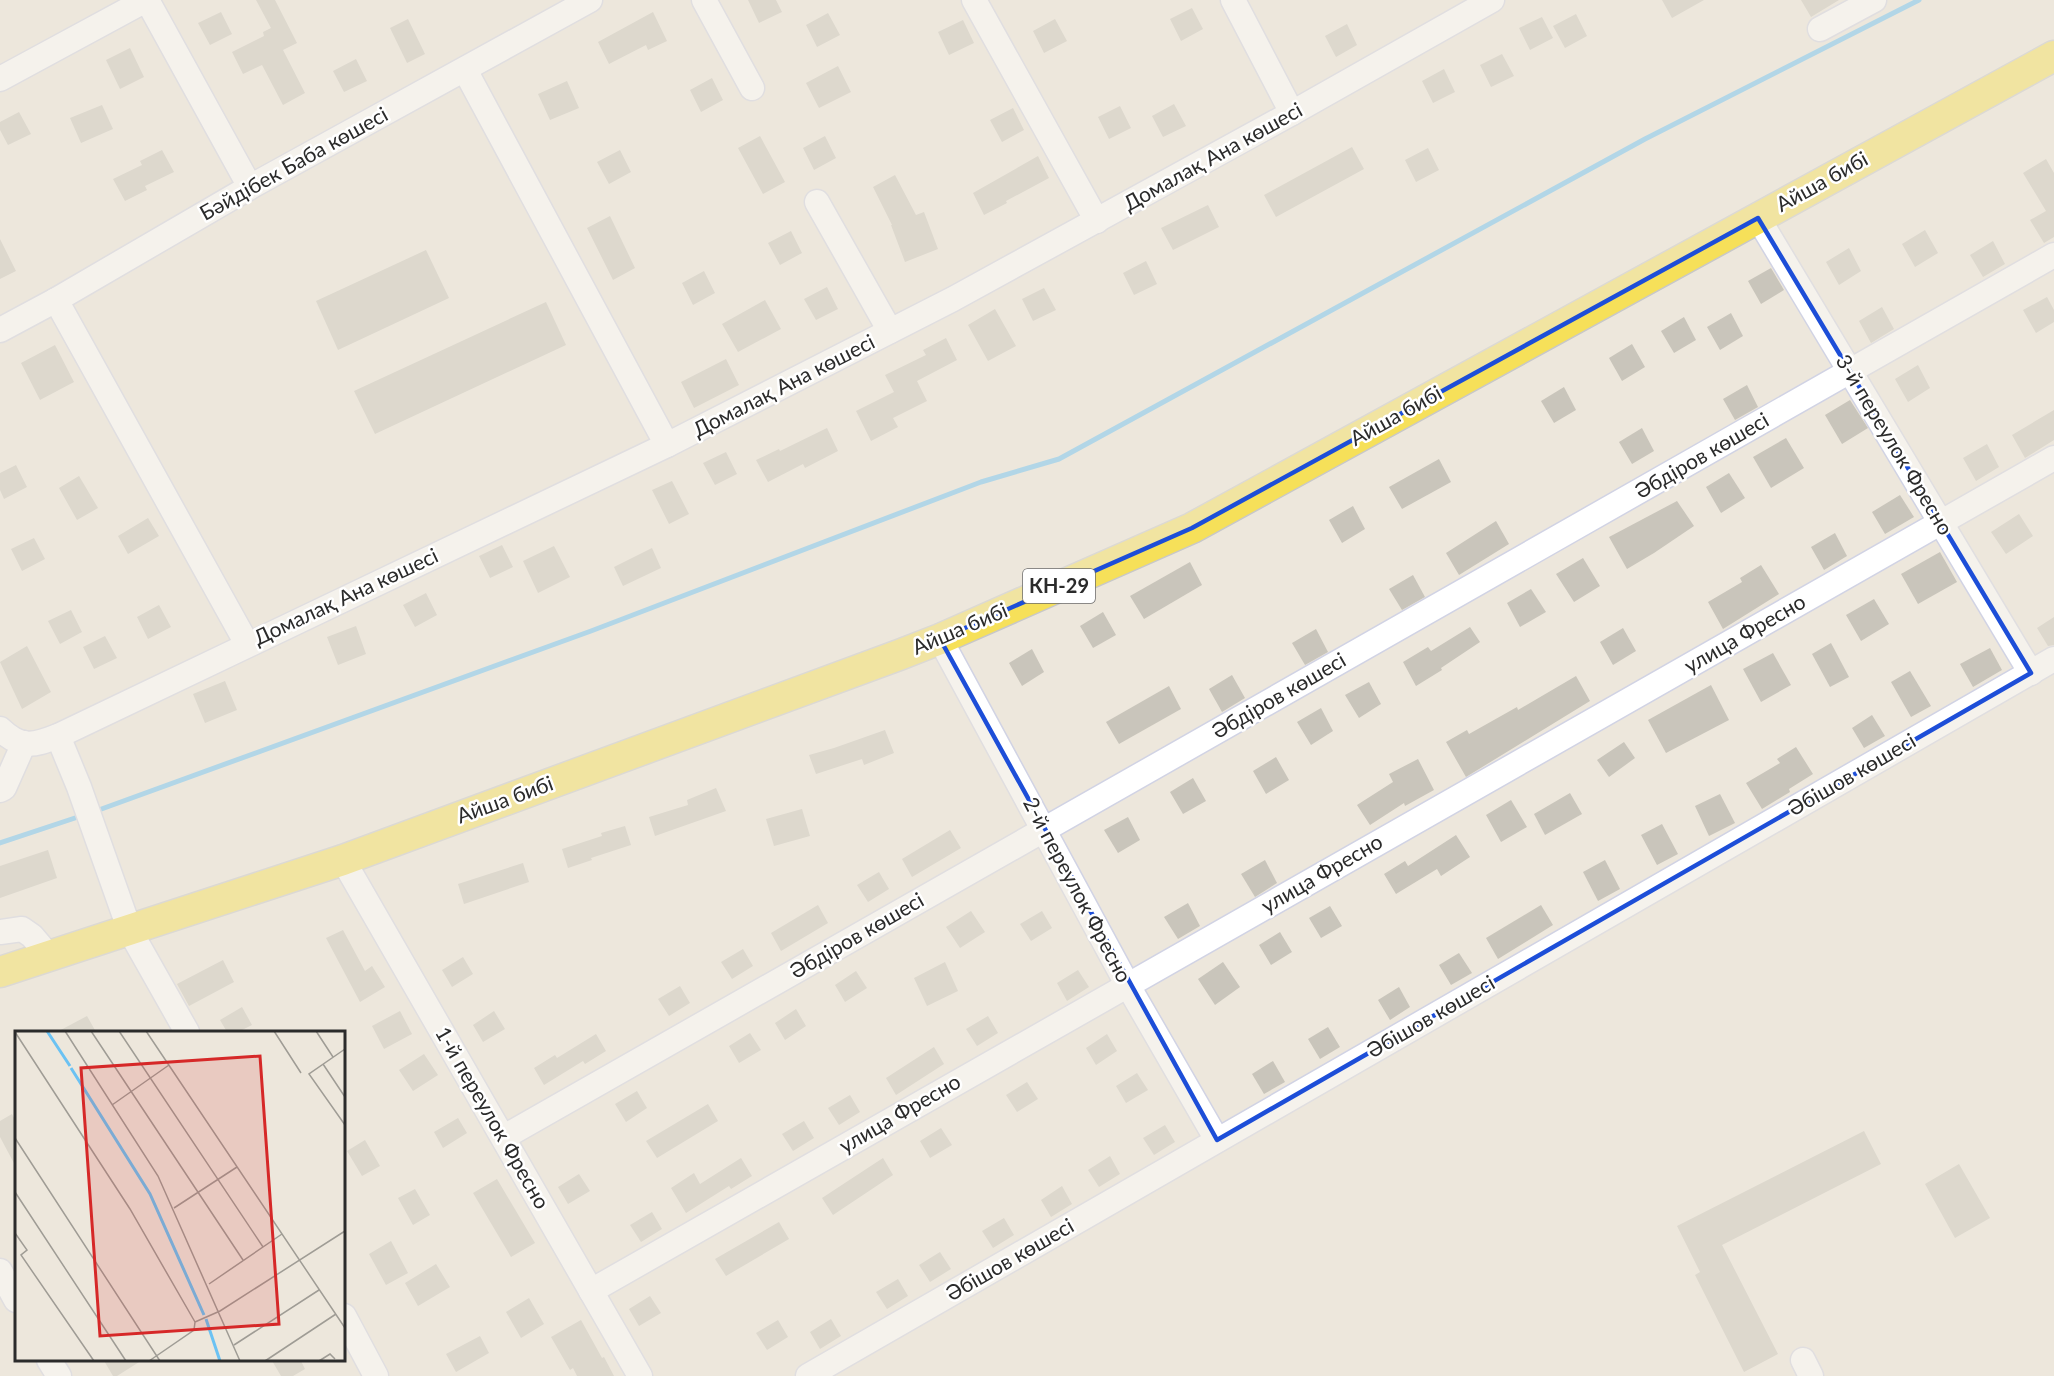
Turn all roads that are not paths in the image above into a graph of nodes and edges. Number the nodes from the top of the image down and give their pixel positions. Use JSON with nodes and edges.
{"nodes":[{"id":1,"x":147,"y":0,"type":"edge"},
{"id":2,"x":590,"y":0,"type":"edge"},
{"id":3,"x":704,"y":0,"type":"edge"},
{"id":4,"x":974,"y":0,"type":"edge"},
{"id":5,"x":1233,"y":0,"type":"edge"},
{"id":6,"x":1492,"y":0,"type":"edge"},
{"id":7,"x":1874,"y":0,"type":"edge"},
{"id":8,"x":1820,"y":29,"type":"dead end"},
{"id":9,"x":2054,"y":56,"type":"edge"},
{"id":10,"x":465,"y":70,"type":"junction"},
{"id":11,"x":0,"y":79,"type":"edge"},
{"id":12,"x":752,"y":88,"type":"dead end"},
{"id":13,"x":1292,"y":113,"type":"junction"},
{"id":14,"x":250,"y":187,"type":"junction"},
{"id":15,"x":817,"y":201,"type":"dead end"},
{"id":16,"x":1758,"y":218,"type":"junction"},
{"id":17,"x":1097,"y":221,"type":"junction"},
{"id":18,"x":2054,"y":255,"type":"edge"},
{"id":19,"x":56,"y":300,"type":"junction"},
{"id":20,"x":0,"y":330,"type":"edge"},
{"id":21,"x":890,"y":331,"type":"junction"},
{"id":22,"x":1851,"y":372,"type":"junction"},
{"id":23,"x":667,"y":445,"type":"junction"},
{"id":24,"x":2054,"y":458,"type":"edge"},
{"id":25,"x":1940,"y":523,"type":"junction"},
{"id":26,"x":940,"y":639,"type":"junction"},
{"id":27,"x":248,"y":644,"type":"junction"},
{"id":28,"x":2054,"y":659,"type":"edge"},
{"id":29,"x":2031,"y":673,"type":"junction"},
{"id":30,"x":0,"y":729,"type":"edge"},
{"id":31,"x":58,"y":736,"type":"junction"},
{"id":32,"x":24,"y":743,"type":"junction"},
{"id":33,"x":0,"y":790,"type":"edge"},
{"id":34,"x":1044,"y":830,"type":"junction"},
{"id":35,"x":343,"y":860,"type":"junction"},
{"id":36,"x":130,"y":931,"type":"junction"},
{"id":37,"x":0,"y":932,"type":"edge"},
{"id":38,"x":49,"y":957,"type":"junction"},
{"id":39,"x":0,"y":972,"type":"edge"},
{"id":40,"x":1127,"y":984,"type":"junction"},
{"id":41,"x":186,"y":1031,"type":"edge"},
{"id":42,"x":504,"y":1137,"type":"junction"},
{"id":43,"x":1216,"y":1140,"type":"junction"},
{"id":44,"x":0,"y":1270,"type":"edge"},
{"id":45,"x":591,"y":1291,"type":"junction"},
{"id":46,"x":15,"y":1298,"type":"edge"},
{"id":47,"x":345,"y":1318,"type":"edge"},
{"id":48,"x":50,"y":1361,"type":"edge"},
{"id":49,"x":58,"y":1376,"type":"edge"},
{"id":50,"x":376,"y":1376,"type":"edge"},
{"id":51,"x":640,"y":1376,"type":"edge"},
{"id":52,"x":808,"y":1376,"type":"edge"}],
"edges":[{"from":1,"to":11,"type":"street"},
{"from":1,"to":14,"type":"street"},
{"from":2,"to":10,"type":"street","name":"Бәйдібек Баба көшесі"},
{"from":3,"to":12,"type":"street"},
{"from":4,"to":17,"type":"street"},
{"from":5,"to":13,"type":"street"},
{"from":6,"to":13,"type":"street","name":"Домалақ Ана көшесі"},
{"from":7,"to":8,"type":"street"},
{"from":9,"to":16,"type":"main road","name":"Айша бибі","number":"КН-29"},
{"from":10,"to":14,"type":"street","name":"Бәйдібек Баба көшесі"},
{"from":10,"to":23,"type":"street"},
{"from":13,"to":17,"type":"street","name":"Домалақ Ана көшесі"},
{"from":14,"to":19,"type":"street","name":"Бәйдібек Баба көшесі"},
{"from":15,"to":21,"type":"street"},
{"from":16,"to":22,"type":"street","name":"3-й переулок Фресно"},
{"from":16,"to":26,"type":"main road","name":"Айша бибі","number":"КН-29"},
{"from":17,"to":21,"type":"street","name":"Домалақ Ана көшесі"},
{"from":18,"to":22,"type":"street","name":"Әбдіров көшесі"},
{"from":19,"to":20,"type":"street","name":"Бәйдібек Баба көшесі"},
{"from":19,"to":27,"type":"street"},
{"from":21,"to":23,"type":"street","name":"Домалақ Ана көшесі"},
{"from":22,"to":25,"type":"street","name":"3-й переулок Фресно"},
{"from":22,"to":34,"type":"street","name":"Әбдіров көшесі"},
{"from":23,"to":27,"type":"street","name":"Домалақ Ана көшесі"},
{"from":24,"to":25,"type":"street","name":"улица Фресно"},
{"from":25,"to":29,"type":"street","name":"3-й переулок Фресно"},
{"from":25,"to":40,"type":"street","name":"улица Фресно"},
{"from":26,"to":34,"type":"street","name":"2-й переулок Фресно"},
{"from":26,"to":35,"type":"main road","name":"Айша бибі","number":"КН-29"},
{"from":27,"to":31,"type":"street","name":"Домалақ Ана көшесі"},
{"from":28,"to":29,"type":"street","name":"Әбішов көшесі"},
{"from":29,"to":43,"type":"street","name":"Әбішов көшесі"},
{"from":30,"to":32,"type":"street"},
{"from":31,"to":32,"type":"street","name":"Домалақ Ана көшесі"},
{"from":31,"to":36,"type":"street"},
{"from":32,"to":33,"type":"street"},
{"from":34,"to":40,"type":"street","name":"2-й переулок Фресно"},
{"from":34,"to":42,"type":"street","name":"Әбдіров көшесі"},
{"from":35,"to":36,"type":"main road","name":"Айша бибі","number":"КН-29"},
{"from":35,"to":42,"type":"street","name":"1-й переулок Фресно"},
{"from":36,"to":38,"type":"main road","name":"Айша бибі","number":"КН-29"},
{"from":36,"to":41,"type":"street"},
{"from":37,"to":38,"type":"street"},
{"from":38,"to":39,"type":"main road","name":"Айша бибі","number":"КН-29"},
{"from":40,"to":43,"type":"street","name":"2-й переулок Фресно"},
{"from":40,"to":45,"type":"street","name":"улица Фресно"},
{"from":42,"to":45,"type":"street","name":"1-й переулок Фресно"},
{"from":43,"to":52,"type":"street","name":"Әбішов көшесі"},
{"from":44,"to":46,"type":"street"},
{"from":45,"to":51,"type":"street","name":"1-й переулок Фресно"},
{"from":47,"to":50,"type":"street"},
{"from":48,"to":49,"type":"street"}]}
